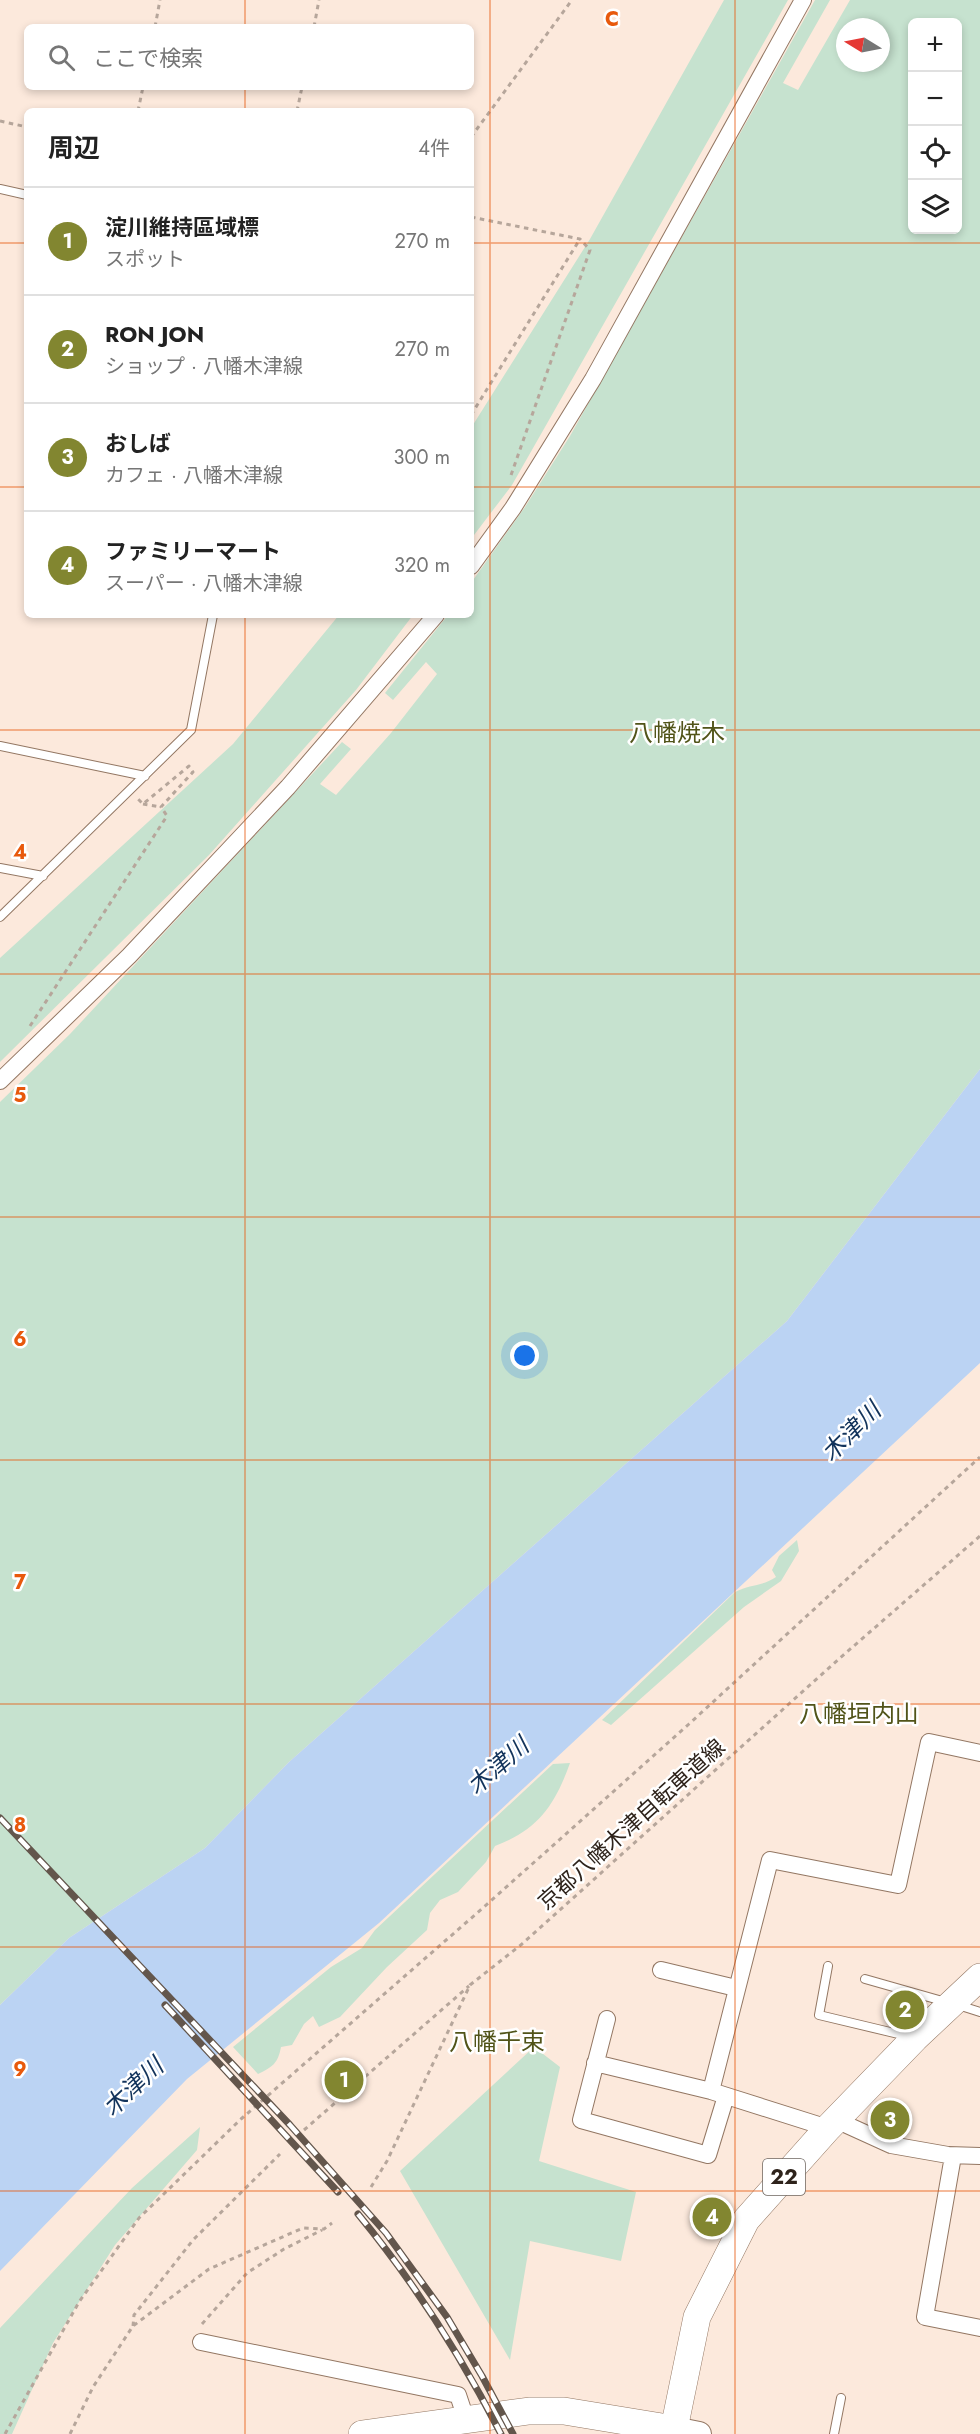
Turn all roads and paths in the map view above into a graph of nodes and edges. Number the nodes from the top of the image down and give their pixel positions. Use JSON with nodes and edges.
{"nodes":[{"id":1,"x":160,"y":0,"type":"edge"},
{"id":2,"x":319,"y":0,"type":"edge"},
{"id":3,"x":572,"y":0,"type":"edge"},
{"id":4,"x":803,"y":0,"type":"edge"},
{"id":5,"x":156,"y":24,"type":"edge"},
{"id":6,"x":315,"y":24,"type":"edge"},
{"id":7,"x":142,"y":90,"type":"edge"},
{"id":8,"x":301,"y":90,"type":"edge"},
{"id":9,"x":139,"y":108,"type":"edge"},
{"id":10,"x":298,"y":108,"type":"edge"},
{"id":11,"x":0,"y":121,"type":"edge"},
{"id":12,"x":24,"y":126,"type":"edge"},
{"id":13,"x":474,"y":133,"type":"edge"},
{"id":14,"x":0,"y":189,"type":"edge"},
{"id":15,"x":24,"y":194,"type":"edge"},
{"id":16,"x":474,"y":218,"type":"edge"},
{"id":17,"x":580,"y":239,"type":"junction"},
{"id":18,"x":474,"y":410,"type":"edge"},
{"id":19,"x":510,"y":478,"type":"dead end"},
{"id":20,"x":474,"y":562,"type":"edge"},
{"id":21,"x":212,"y":618,"type":"edge"},
{"id":22,"x":433,"y":618,"type":"edge"},
{"id":23,"x":0,"y":746,"type":"edge"},
{"id":24,"x":145,"y":776,"type":"junction"},
{"id":25,"x":130,"y":791,"type":"junction"},
{"id":26,"x":143,"y":804,"type":"junction"},
{"id":27,"x":161,"y":807,"type":"junction"},
{"id":28,"x":0,"y":868,"type":"edge"},
{"id":29,"x":43,"y":876,"type":"junction"},
{"id":30,"x":0,"y":917,"type":"edge"},
{"id":31,"x":28,"y":1029,"type":"dead end"},
{"id":32,"x":0,"y":1082,"type":"edge"},
{"id":33,"x":980,"y":1457,"type":"edge"},
{"id":34,"x":980,"y":1536,"type":"edge"},
{"id":35,"x":980,"y":1753,"type":"edge"},
{"id":36,"x":828,"y":1966,"type":"dead end"},
{"id":37,"x":661,"y":1970,"type":"dead end"},
{"id":38,"x":980,"y":1977,"type":"edge"},
{"id":39,"x":865,"y":1979,"type":"dead end"},
{"id":40,"x":470,"y":1985,"type":"junction"},
{"id":41,"x":736,"y":1988,"type":"junction"},
{"id":42,"x":953,"y":2004,"type":"junction"},
{"id":43,"x":980,"y":2012,"type":"edge"},
{"id":44,"x":607,"y":2019,"type":"dead end"},
{"id":45,"x":915,"y":2038,"type":"junction"},
{"id":46,"x":596,"y":2063,"type":"junction"},
{"id":47,"x":718,"y":2094,"type":"junction"},
{"id":48,"x":832,"y":2124,"type":"junction"},
{"id":49,"x":304,"y":2130,"type":"dead end"},
{"id":50,"x":280,"y":2154,"type":"dead end"},
{"id":51,"x":953,"y":2156,"type":"junction"},
{"id":52,"x":980,"y":2156,"type":"edge"},
{"id":53,"x":371,"y":2187,"type":"dead end"},
{"id":54,"x":332,"y":2223,"type":"dead end"},
{"id":55,"x":324,"y":2229,"type":"junction"},
{"id":56,"x":133,"y":2326,"type":"junction"},
{"id":57,"x":980,"y":2328,"type":"edge"},
{"id":58,"x":201,"y":2342,"type":"joint"},
{"id":59,"x":841,"y":2398,"type":"dead end"},
{"id":60,"x":466,"y":2420,"type":"junction"},
{"id":61,"x":682,"y":2432,"type":"edge"},
{"id":62,"x":5,"y":2434,"type":"edge"},
{"id":63,"x":70,"y":2434,"type":"edge"},
{"id":64,"x":362,"y":2434,"type":"edge"},
{"id":65,"x":834,"y":2434,"type":"edge"}],
"edges":[{"from":1,"to":5,"type":"path"},
{"from":2,"to":6,"type":"path"},
{"from":3,"to":13,"type":"path"},
{"from":4,"to":20,"type":"street"},
{"from":7,"to":9,"type":"path"},
{"from":8,"to":10,"type":"path"},
{"from":11,"to":12,"type":"path"},
{"from":14,"to":15,"type":"lane"},
{"from":16,"to":17,"type":"path"},
{"from":17,"to":18,"type":"path"},
{"from":17,"to":19,"type":"path"},
{"from":21,"to":24,"type":"lane"},
{"from":22,"to":32,"type":"street"},
{"from":23,"to":24,"type":"lane"},
{"from":24,"to":25,"type":"lane"},
{"from":25,"to":26,"type":"path"},
{"from":25,"to":29,"type":"lane"},
{"from":26,"to":27,"type":"path"},
{"from":26,"to":27,"type":"path"},
{"from":27,"to":31,"type":"path"},
{"from":28,"to":29,"type":"lane"},
{"from":29,"to":30,"type":"lane"},
{"from":33,"to":62,"type":"path"},
{"from":34,"to":40,"type":"path","name":"京都八幡木津自転車道線"},
{"from":35,"to":41,"type":"street"},
{"from":36,"to":45,"type":"lane"},
{"from":37,"to":41,"type":"street"},
{"from":38,"to":42,"type":"main road","number":"22"},
{"from":39,"to":42,"type":"lane"},
{"from":40,"to":49,"type":"path"},
{"from":40,"to":53,"type":"path","name":"京都八幡木津自転車道線"},
{"from":41,"to":47,"type":"street"},
{"from":42,"to":43,"type":"lane"},
{"from":42,"to":45,"type":"main road","number":"22"},
{"from":44,"to":46,"type":"street"},
{"from":45,"to":48,"type":"main road","number":"22"},
{"from":46,"to":47,"type":"street"},
{"from":46,"to":47,"type":"street"},
{"from":47,"to":48,"type":"street"},
{"from":48,"to":51,"type":"street"},
{"from":48,"to":61,"type":"main road","number":"22"},
{"from":50,"to":56,"type":"path"},
{"from":51,"to":52,"type":"street"},
{"from":51,"to":57,"type":"street"},
{"from":54,"to":55,"type":"path"},
{"from":55,"to":56,"type":"path"},
{"from":55,"to":58,"type":"path"},
{"from":56,"to":63,"type":"path"},
{"from":58,"to":60,"type":"street"},
{"from":59,"to":65,"type":"lane"},
{"from":60,"to":61,"type":"main road","number":"22"},
{"from":60,"to":64,"type":"main road","number":"22"}]}
